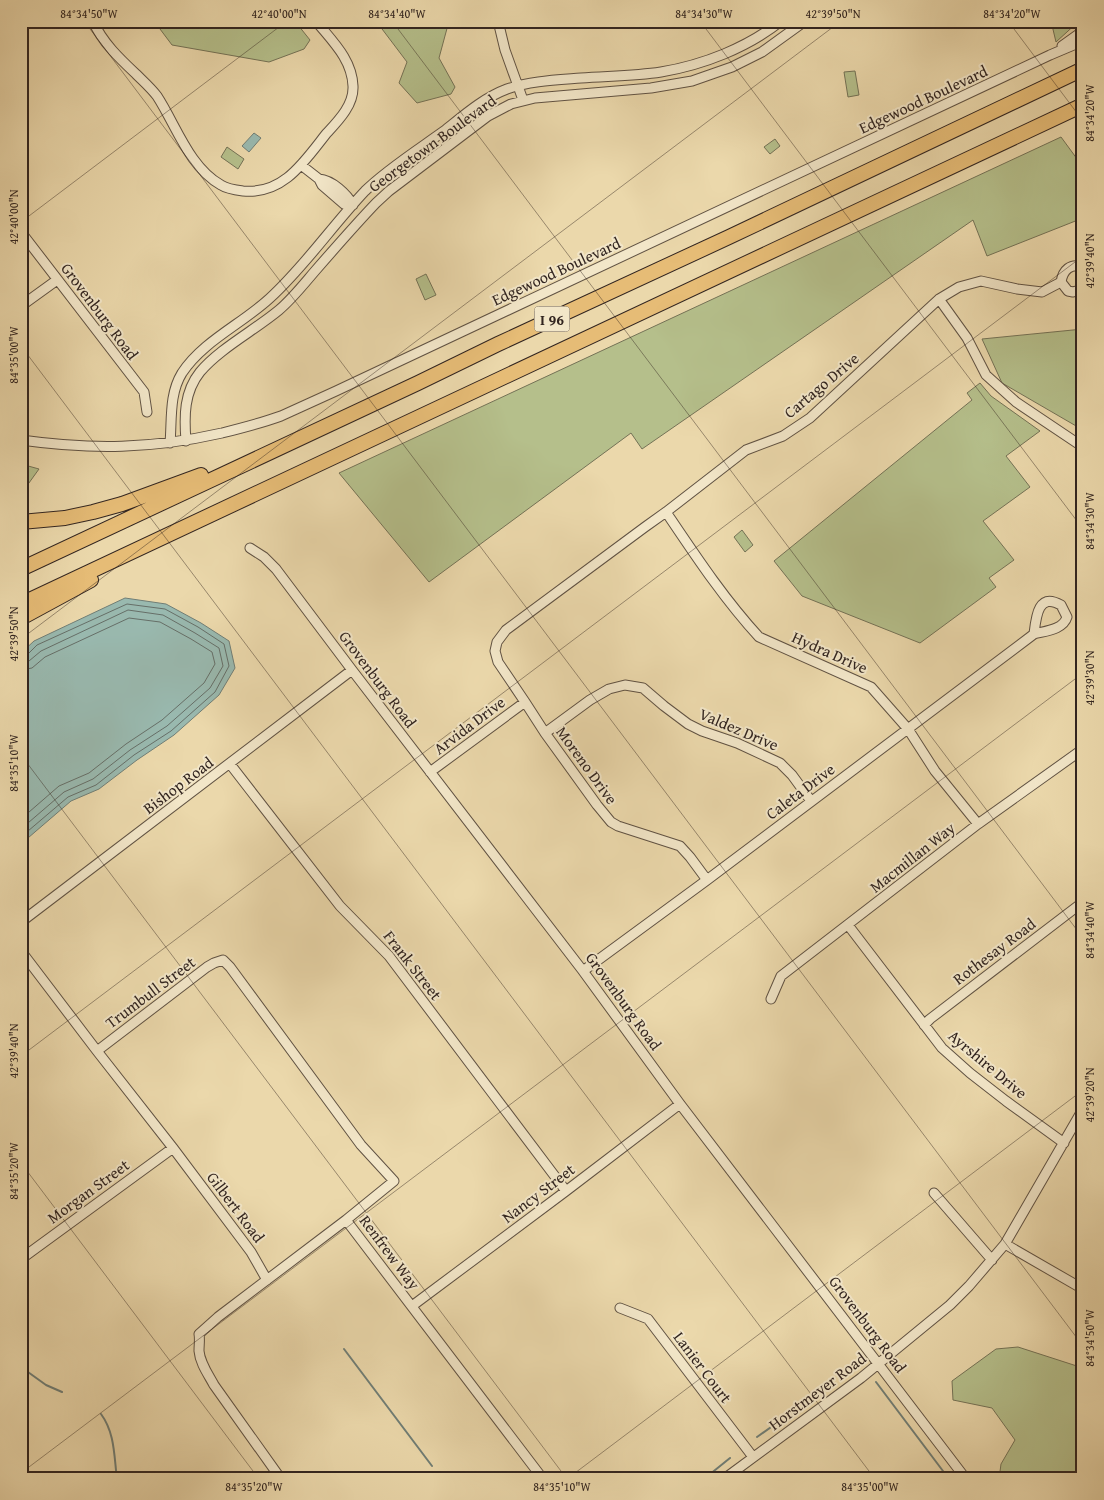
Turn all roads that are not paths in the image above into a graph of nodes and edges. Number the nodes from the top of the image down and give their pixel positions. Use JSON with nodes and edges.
{"nodes":[{"id":1,"x":93,"y":21,"type":"edge"},
{"id":2,"x":316,"y":21,"type":"edge"},
{"id":3,"x":498,"y":21,"type":"edge"},
{"id":4,"x":780,"y":21,"type":"edge"},
{"id":5,"x":802,"y":22,"type":"edge"},
{"id":6,"x":1083,"y":31,"type":"edge"},
{"id":7,"x":1083,"y":41,"type":"edge"},
{"id":8,"x":1050,"y":55,"type":"junction"},
{"id":9,"x":1083,"y":69,"type":"edge"},
{"id":10,"x":519,"y":86,"type":"junction"},
{"id":11,"x":523,"y":100,"type":"junction"},
{"id":12,"x":1083,"y":105,"type":"edge"},
{"id":13,"x":301,"y":165,"type":"junction"},
{"id":14,"x":352,"y":205,"type":"junction"},
{"id":15,"x":21,"y":232,"type":"edge"},
{"id":16,"x":1083,"y":267,"type":"edge"},
{"id":17,"x":57,"y":280,"type":"junction"},
{"id":18,"x":1061,"y":282,"type":"junction"},
{"id":19,"x":1083,"y":289,"type":"edge"},
{"id":20,"x":939,"y":299,"type":"junction"},
{"id":21,"x":21,"y":306,"type":"edge"},
{"id":22,"x":418,"y":383,"type":"junction"},
{"id":23,"x":147,"y":412,"type":"dead end"},
{"id":24,"x":21,"y":440,"type":"edge"},
{"id":25,"x":186,"y":441,"type":"junction"},
{"id":26,"x":170,"y":443,"type":"junction"},
{"id":27,"x":1083,"y":447,"type":"edge"},
{"id":28,"x":666,"y":512,"type":"junction"},
{"id":29,"x":21,"y":522,"type":"edge"},
{"id":30,"x":167,"y":535,"type":"junction"},
{"id":31,"x":250,"y":548,"type":"dead end"},
{"id":32,"x":21,"y":569,"type":"edge"},
{"id":33,"x":21,"y":604,"type":"edge"},
{"id":34,"x":21,"y":618,"type":"edge"},
{"id":35,"x":1034,"y":634,"type":"dead end"},
{"id":36,"x":495,"y":651,"type":"joint"},
{"id":37,"x":352,"y":670,"type":"junction"},
{"id":38,"x":525,"y":702,"type":"junction"},
{"id":39,"x":908,"y":729,"type":"junction"},
{"id":40,"x":545,"y":733,"type":"junction"},
{"id":41,"x":1083,"y":749,"type":"edge"},
{"id":42,"x":230,"y":764,"type":"junction"},
{"id":43,"x":430,"y":772,"type":"junction"},
{"id":44,"x":812,"y":801,"type":"junction"},
{"id":45,"x":978,"y":824,"type":"junction"},
{"id":46,"x":707,"y":880,"type":"junction"},
{"id":47,"x":1083,"y":902,"type":"edge"},
{"id":48,"x":21,"y":922,"type":"edge"},
{"id":49,"x":848,"y":925,"type":"junction"},
{"id":50,"x":21,"y":951,"type":"edge"},
{"id":51,"x":223,"y":960,"type":"joint"},
{"id":52,"x":583,"y":971,"type":"junction"},
{"id":53,"x":771,"y":999,"type":"dead end"},
{"id":54,"x":924,"y":1025,"type":"junction"},
{"id":55,"x":97,"y":1051,"type":"junction"},
{"id":56,"x":680,"y":1104,"type":"junction"},
{"id":57,"x":1083,"y":1109,"type":"edge"},
{"id":58,"x":1064,"y":1143,"type":"junction"},
{"id":59,"x":173,"y":1148,"type":"junction"},
{"id":60,"x":566,"y":1191,"type":"junction"},
{"id":61,"x":934,"y":1192,"type":"dead end"},
{"id":62,"x":346,"y":1220,"type":"junction"},
{"id":63,"x":1005,"y":1244,"type":"junction"},
{"id":64,"x":21,"y":1259,"type":"edge"},
{"id":65,"x":992,"y":1260,"type":"junction"},
{"id":66,"x":267,"y":1280,"type":"junction"},
{"id":67,"x":1083,"y":1289,"type":"edge"},
{"id":68,"x":412,"y":1306,"type":"junction"},
{"id":69,"x":620,"y":1308,"type":"dead end"},
{"id":70,"x":879,"y":1364,"type":"junction"},
{"id":71,"x":753,"y":1456,"type":"junction"},
{"id":72,"x":281,"y":1479,"type":"edge"},
{"id":73,"x":543,"y":1479,"type":"edge"},
{"id":74,"x":724,"y":1479,"type":"edge"},
{"id":75,"x":966,"y":1479,"type":"edge"}],
"edges":[{"from":1,"to":13,"type":"street"},
{"from":2,"to":13,"type":"street"},
{"from":3,"to":10,"type":"street"},
{"from":4,"to":10,"type":"street","name":"Georgetown Boulevard"},
{"from":5,"to":11,"type":"street","name":"Georgetown Boulevard"},
{"from":6,"to":8,"type":"street"},
{"from":7,"to":8,"type":"street","name":"Edgewood Boulevard"},
{"from":8,"to":25,"type":"street","name":"Edgewood Boulevard"},
{"from":9,"to":22,"type":"highway","number":"I 96"},
{"from":10,"to":11,"type":"street"},
{"from":10,"to":14,"type":"street","name":"Georgetown Boulevard"},
{"from":11,"to":25,"type":"street","name":"Georgetown Boulevard"},
{"from":12,"to":30,"type":"highway","number":"I 96"},
{"from":13,"to":14,"type":"street"},
{"from":14,"to":26,"type":"street","name":"Georgetown Boulevard"},
{"from":15,"to":17,"type":"street","name":"Grovenburg Road"},
{"from":16,"to":18,"type":"street","name":"Cartago Drive"},
{"from":17,"to":21,"type":"street"},
{"from":17,"to":23,"type":"street","name":"Grovenburg Road"},
{"from":18,"to":19,"type":"street"},
{"from":18,"to":20,"type":"street","name":"Cartago Drive"},
{"from":20,"to":27,"type":"street"},
{"from":20,"to":28,"type":"street","name":"Cartago Drive"},
{"from":22,"to":29,"type":"highway"},
{"from":22,"to":32,"type":"highway","number":"I 96"},
{"from":24,"to":26,"type":"street","name":"Edgewood Boulevard"},
{"from":25,"to":26,"type":"street","name":"Edgewood Boulevard"},
{"from":28,"to":36,"type":"street","name":"Cartago Drive"},
{"from":28,"to":39,"type":"street","name":"Hydra Drive"},
{"from":30,"to":33,"type":"highway","number":"I 96"},
{"from":30,"to":34,"type":"highway"},
{"from":31,"to":37,"type":"street","name":"Grovenburg Road"},
{"from":35,"to":39,"type":"street","name":"Caleta Drive"},
{"from":36,"to":38,"type":"street","name":"Moreno Drive"},
{"from":37,"to":42,"type":"street","name":"Bishop Road"},
{"from":37,"to":43,"type":"street","name":"Grovenburg Road"},
{"from":38,"to":40,"type":"street","name":"Moreno Drive"},
{"from":38,"to":43,"type":"street","name":"Arvida Drive"},
{"from":39,"to":44,"type":"street","name":"Caleta Drive"},
{"from":39,"to":45,"type":"street","name":"Hydra Drive"},
{"from":40,"to":44,"type":"street","name":"Valdez Drive"},
{"from":40,"to":46,"type":"street","name":"Moreno Drive"},
{"from":41,"to":45,"type":"street","name":"Macmillan Way"},
{"from":42,"to":48,"type":"street","name":"Bishop Road"},
{"from":42,"to":60,"type":"street","name":"Frank Street"},
{"from":43,"to":52,"type":"street","name":"Grovenburg Road"},
{"from":44,"to":46,"type":"street","name":"Caleta Drive"},
{"from":45,"to":49,"type":"street","name":"Macmillan Way"},
{"from":46,"to":52,"type":"street","name":"Caleta Drive"},
{"from":47,"to":54,"type":"street","name":"Rothesay Road"},
{"from":49,"to":53,"type":"street","name":"Macmillan Way"},
{"from":49,"to":54,"type":"street","name":"Ayrshire Drive"},
{"from":50,"to":55,"type":"street","name":"Gilbert Road"},
{"from":51,"to":55,"type":"street","name":"Trumbull Street"},
{"from":51,"to":62,"type":"street","name":"Renfrew Way"},
{"from":52,"to":56,"type":"street","name":"Grovenburg Road"},
{"from":54,"to":58,"type":"street","name":"Ayrshire Drive"},
{"from":55,"to":59,"type":"street","name":"Gilbert Road"},
{"from":56,"to":60,"type":"street","name":"Nancy Street"},
{"from":56,"to":70,"type":"street","name":"Grovenburg Road"},
{"from":57,"to":58,"type":"street","name":"Horstmeyer Road"},
{"from":58,"to":63,"type":"street","name":"Horstmeyer Road"},
{"from":59,"to":64,"type":"street","name":"Morgan Street"},
{"from":59,"to":66,"type":"street","name":"Gilbert Road"},
{"from":60,"to":68,"type":"street","name":"Nancy Street"},
{"from":61,"to":65,"type":"street"},
{"from":62,"to":66,"type":"street"},
{"from":62,"to":68,"type":"street","name":"Renfrew Way"},
{"from":63,"to":65,"type":"street","name":"Horstmeyer Road"},
{"from":63,"to":67,"type":"street"},
{"from":65,"to":70,"type":"street","name":"Horstmeyer Road"},
{"from":66,"to":72,"type":"street"},
{"from":68,"to":73,"type":"street","name":"Renfrew Way"},
{"from":69,"to":71,"type":"street","name":"Lanier Court"},
{"from":70,"to":71,"type":"street","name":"Horstmeyer Road"},
{"from":70,"to":75,"type":"street","name":"Grovenburg Road"},
{"from":71,"to":74,"type":"street","name":"Horstmeyer Road"}]}
